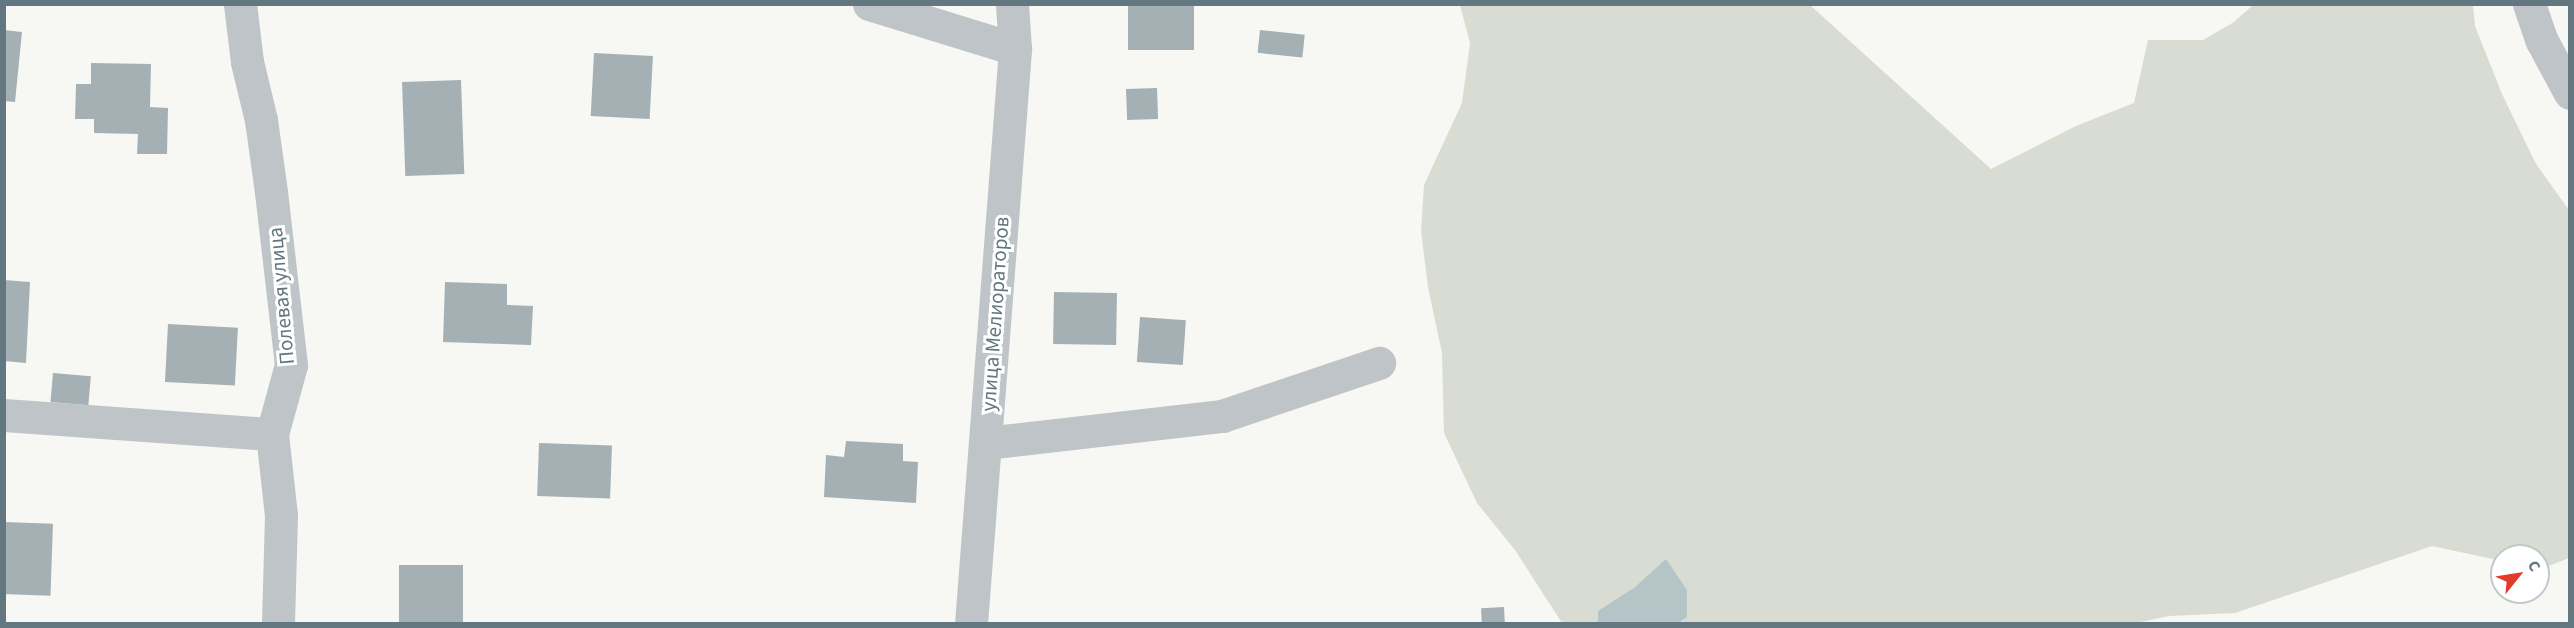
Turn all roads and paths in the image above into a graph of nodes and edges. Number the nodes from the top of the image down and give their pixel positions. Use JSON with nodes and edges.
{"nodes":[{"id":1,"x":240,"y":4,"type":"edge"},
{"id":2,"x":869,"y":4,"type":"edge"},
{"id":3,"x":1012,"y":4,"type":"edge"},
{"id":4,"x":2529,"y":4,"type":"edge"},
{"id":5,"x":1015,"y":49,"type":"junction"},
{"id":6,"x":2570,"y":93,"type":"edge"},
{"id":7,"x":1379,"y":363,"type":"dead end"},
{"id":8,"x":4,"y":415,"type":"edge"},
{"id":9,"x":272,"y":435,"type":"junction"},
{"id":10,"x":985,"y":443,"type":"junction"},
{"id":11,"x":278,"y":624,"type":"edge"},
{"id":12,"x":971,"y":624,"type":"edge"}],
"edges":[{"from":1,"to":9,"type":"street","name":"Полевая улица"},
{"from":2,"to":5,"type":"street"},
{"from":3,"to":5,"type":"street","name":"улица Мелиораторов"},
{"from":4,"to":6,"type":"street"},
{"from":5,"to":10,"type":"street","name":"улица Мелиораторов"},
{"from":7,"to":10,"type":"street"},
{"from":8,"to":9,"type":"street"},
{"from":9,"to":11,"type":"street","name":"Полевая улица"},
{"from":10,"to":12,"type":"street","name":"улица Мелиораторов"}]}
